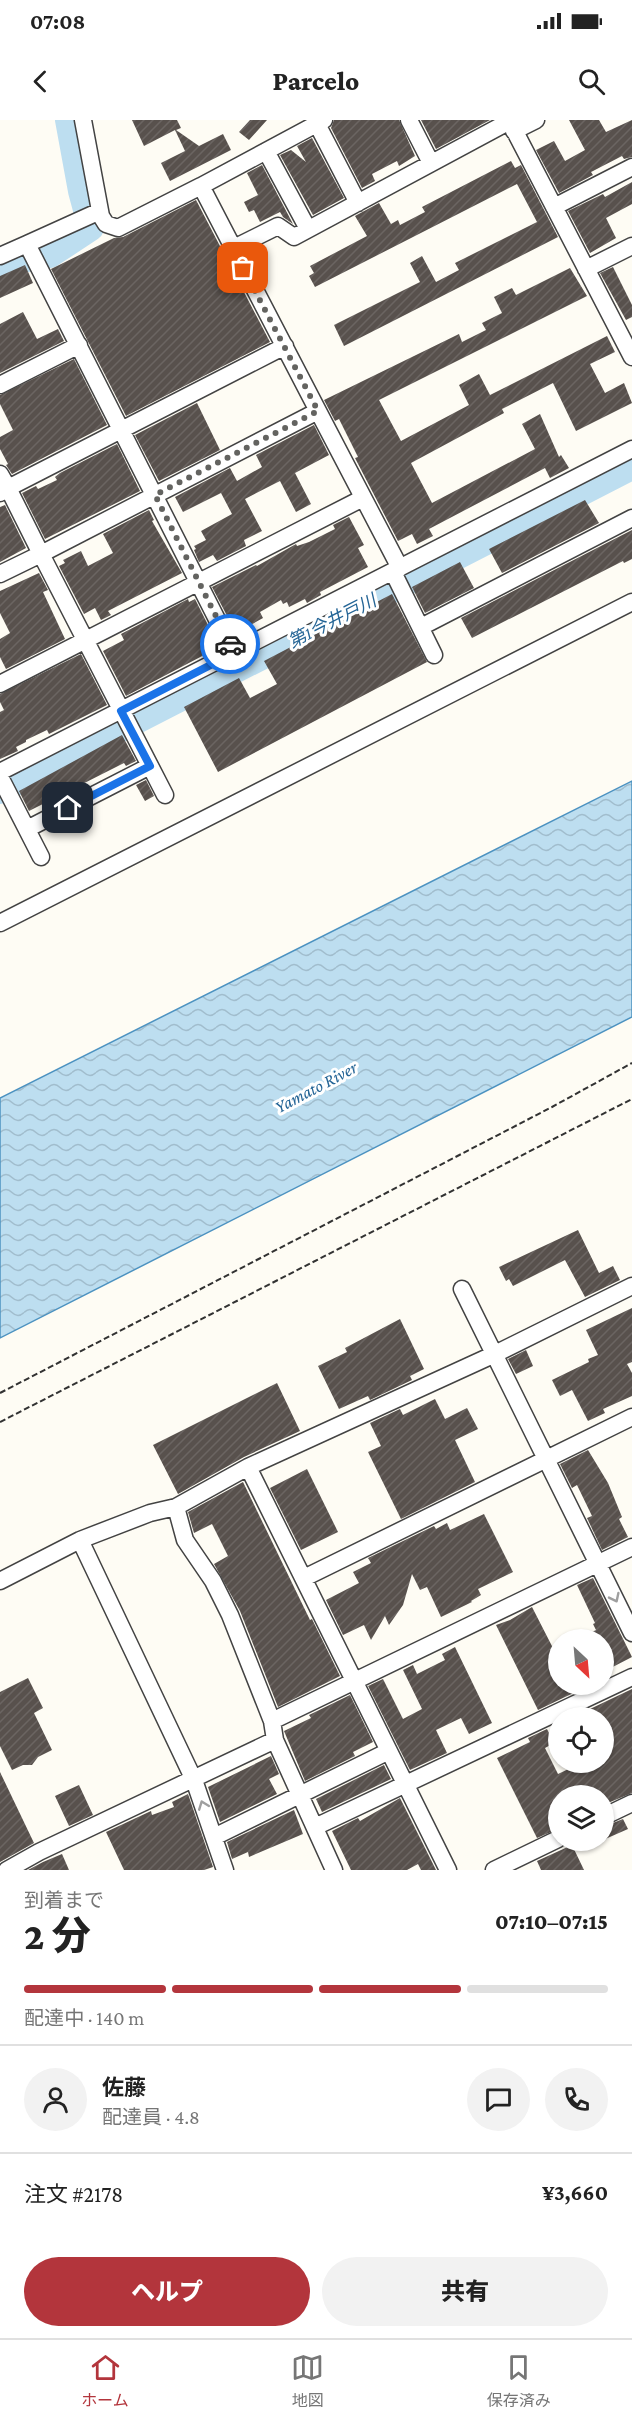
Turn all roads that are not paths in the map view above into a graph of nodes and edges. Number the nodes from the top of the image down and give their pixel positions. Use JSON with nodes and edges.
{"nodes":[{"id":1,"x":83,"y":120,"type":"edge"},
{"id":2,"x":409,"y":120,"type":"edge"},
{"id":3,"x":536,"y":120,"type":"edge"},
{"id":4,"x":320,"y":122,"type":"edge"},
{"id":5,"x":511,"y":124,"type":"edge"},
{"id":6,"x":266,"y":151,"type":"junction"},
{"id":7,"x":431,"y":164,"type":"junction"},
{"id":8,"x":632,"y":167,"type":"edge"},
{"id":9,"x":201,"y":186,"type":"junction"},
{"id":10,"x":358,"y":203,"type":"junction"},
{"id":11,"x":554,"y":207,"type":"junction"},
{"id":12,"x":92,"y":215,"type":"junction"},
{"id":13,"x":308,"y":229,"type":"junction"},
{"id":14,"x":27,"y":244,"type":"junction"},
{"id":15,"x":632,"y":246,"type":"edge"},
{"id":16,"x":232,"y":249,"type":"junction"},
{"id":17,"x":0,"y":256,"type":"edge"},
{"id":18,"x":586,"y":269,"type":"junction"},
{"id":19,"x":625,"y":328,"type":"edge"},
{"id":20,"x":79,"y":345,"type":"junction"},
{"id":21,"x":285,"y":346,"type":"junction"},
{"id":22,"x":632,"y":357,"type":"edge"},
{"id":23,"x":0,"y":385,"type":"edge"},
{"id":24,"x":318,"y":411,"type":"junction"},
{"id":25,"x":122,"y":430,"type":"junction"},
{"id":26,"x":632,"y":449,"type":"edge"},
{"id":27,"x":3,"y":485,"type":"edge"},
{"id":28,"x":155,"y":495,"type":"junction"},
{"id":29,"x":363,"y":498,"type":"junction"},
{"id":30,"x":632,"y":518,"type":"edge"},
{"id":31,"x":41,"y":554,"type":"junction"},
{"id":32,"x":395,"y":571,"type":"junction"},
{"id":33,"x":0,"y":574,"type":"edge"},
{"id":34,"x":199,"y":582,"type":"junction"},
{"id":35,"x":632,"y":602,"type":"edge"},
{"id":36,"x":420,"y":626,"type":"junction"},
{"id":37,"x":86,"y":640,"type":"junction"},
{"id":38,"x":234,"y":653,"type":"junction"},
{"id":39,"x":435,"y":655,"type":"dead end"},
{"id":40,"x":0,"y":684,"type":"edge"},
{"id":41,"x":122,"y":712,"type":"junction"},
{"id":42,"x":149,"y":765,"type":"junction"},
{"id":43,"x":0,"y":774,"type":"edge"},
{"id":44,"x":165,"y":795,"type":"dead end"},
{"id":45,"x":27,"y":828,"type":"junction"},
{"id":46,"x":41,"y":857,"type":"dead end"},
{"id":47,"x":0,"y":924,"type":"edge"},
{"id":48,"x":632,"y":1286,"type":"edge"},
{"id":49,"x":462,"y":1289,"type":"dead end"},
{"id":50,"x":495,"y":1354,"type":"junction"},
{"id":51,"x":632,"y":1417,"type":"edge"},
{"id":52,"x":547,"y":1458,"type":"junction"},
{"id":53,"x":248,"y":1467,"type":"junction"},
{"id":54,"x":176,"y":1507,"type":"junction"},
{"id":55,"x":80,"y":1540,"type":"junction"},
{"id":56,"x":632,"y":1547,"type":"edge"},
{"id":57,"x":598,"y":1563,"type":"junction"},
{"id":58,"x":304,"y":1578,"type":"junction"},
{"id":59,"x":0,"y":1581,"type":"edge"},
{"id":60,"x":632,"y":1633,"type":"edge"},
{"id":61,"x":632,"y":1677,"type":"edge"},
{"id":62,"x":355,"y":1682,"type":"junction"},
{"id":63,"x":272,"y":1721,"type":"junction"},
{"id":64,"x":275,"y":1740,"type":"junction"},
{"id":65,"x":389,"y":1751,"type":"junction"},
{"id":66,"x":194,"y":1780,"type":"junction"},
{"id":67,"x":406,"y":1784,"type":"junction"},
{"id":68,"x":301,"y":1796,"type":"junction"},
{"id":69,"x":632,"y":1803,"type":"edge"},
{"id":70,"x":614,"y":1812,"type":"edge"},
{"id":71,"x":315,"y":1827,"type":"junction"},
{"id":72,"x":214,"y":1837,"type":"junction"},
{"id":73,"x":548,"y":1844,"type":"edge"},
{"id":74,"x":7,"y":1870,"type":"edge"},
{"id":75,"x":225,"y":1870,"type":"edge"},
{"id":76,"x":334,"y":1870,"type":"edge"},
{"id":77,"x":448,"y":1870,"type":"edge"},
{"id":78,"x":494,"y":1870,"type":"edge"}],
"edges":[{"from":1,"to":12,"type":"street"},
{"from":2,"to":7,"type":"street"},
{"from":3,"to":5,"type":"street"},
{"from":4,"to":6,"type":"street"},
{"from":4,"to":10,"type":"street"},
{"from":5,"to":7,"type":"street"},
{"from":5,"to":11,"type":"street"},
{"from":6,"to":9,"type":"street"},
{"from":6,"to":13,"type":"street"},
{"from":7,"to":10,"type":"street"},
{"from":8,"to":11,"type":"street"},
{"from":9,"to":12,"type":"street"},
{"from":9,"to":16,"type":"street"},
{"from":10,"to":13,"type":"street"},
{"from":11,"to":18,"type":"street"},
{"from":12,"to":14,"type":"street"},
{"from":13,"to":16,"type":"street"},
{"from":14,"to":17,"type":"street"},
{"from":14,"to":20,"type":"street"},
{"from":15,"to":18,"type":"street"},
{"from":16,"to":21,"type":"street"},
{"from":18,"to":19,"type":"street"},
{"from":19,"to":22,"type":"street"},
{"from":20,"to":23,"type":"street"},
{"from":20,"to":25,"type":"street"},
{"from":21,"to":24,"type":"street"},
{"from":21,"to":25,"type":"street"},
{"from":24,"to":28,"type":"street"},
{"from":24,"to":29,"type":"street"},
{"from":25,"to":27,"type":"street"},
{"from":25,"to":28,"type":"street"},
{"from":26,"to":32,"type":"street"},
{"from":27,"to":31,"type":"street"},
{"from":28,"to":31,"type":"street"},
{"from":28,"to":34,"type":"street"},
{"from":29,"to":32,"type":"street"},
{"from":29,"to":34,"type":"street"},
{"from":30,"to":36,"type":"street"},
{"from":31,"to":33,"type":"street"},
{"from":31,"to":37,"type":"street"},
{"from":32,"to":36,"type":"street"},
{"from":32,"to":38,"type":"street"},
{"from":34,"to":37,"type":"street"},
{"from":34,"to":38,"type":"street"},
{"from":35,"to":47,"type":"street"},
{"from":36,"to":39,"type":"street"},
{"from":37,"to":40,"type":"street"},
{"from":37,"to":41,"type":"street"},
{"from":38,"to":41,"type":"street"},
{"from":41,"to":42,"type":"street"},
{"from":41,"to":43,"type":"street"},
{"from":42,"to":44,"type":"street"},
{"from":42,"to":45,"type":"street"},
{"from":43,"to":45,"type":"street"},
{"from":45,"to":46,"type":"street"},
{"from":48,"to":50,"type":"street"},
{"from":49,"to":50,"type":"street"},
{"from":50,"to":52,"type":"street"},
{"from":50,"to":53,"type":"street"},
{"from":51,"to":52,"type":"street"},
{"from":52,"to":57,"type":"street"},
{"from":52,"to":58,"type":"street"},
{"from":53,"to":54,"type":"street"},
{"from":53,"to":58,"type":"street"},
{"from":54,"to":55,"type":"street"},
{"from":54,"to":63,"type":"street"},
{"from":55,"to":59,"type":"street"},
{"from":55,"to":66,"type":"street"},
{"from":56,"to":57,"type":"street"},
{"from":57,"to":60,"type":"street","one_way":true},
{"from":57,"to":62,"type":"street"},
{"from":58,"to":62,"type":"street"},
{"from":61,"to":67,"type":"street"},
{"from":62,"to":63,"type":"street"},
{"from":62,"to":65,"type":"street"},
{"from":63,"to":64,"type":"street"},
{"from":64,"to":66,"type":"street"},
{"from":64,"to":68,"type":"street"},
{"from":65,"to":67,"type":"street"},
{"from":65,"to":68,"type":"street"},
{"from":72,"to":66,"type":"street","one_way":true},
{"from":66,"to":74,"type":"street"},
{"from":67,"to":71,"type":"street"},
{"from":67,"to":77,"type":"street"},
{"from":68,"to":71,"type":"street"},
{"from":68,"to":72,"type":"street"},
{"from":69,"to":70,"type":"street"},
{"from":71,"to":76,"type":"street"},
{"from":72,"to":75,"type":"street"},
{"from":73,"to":78,"type":"street"}]}
